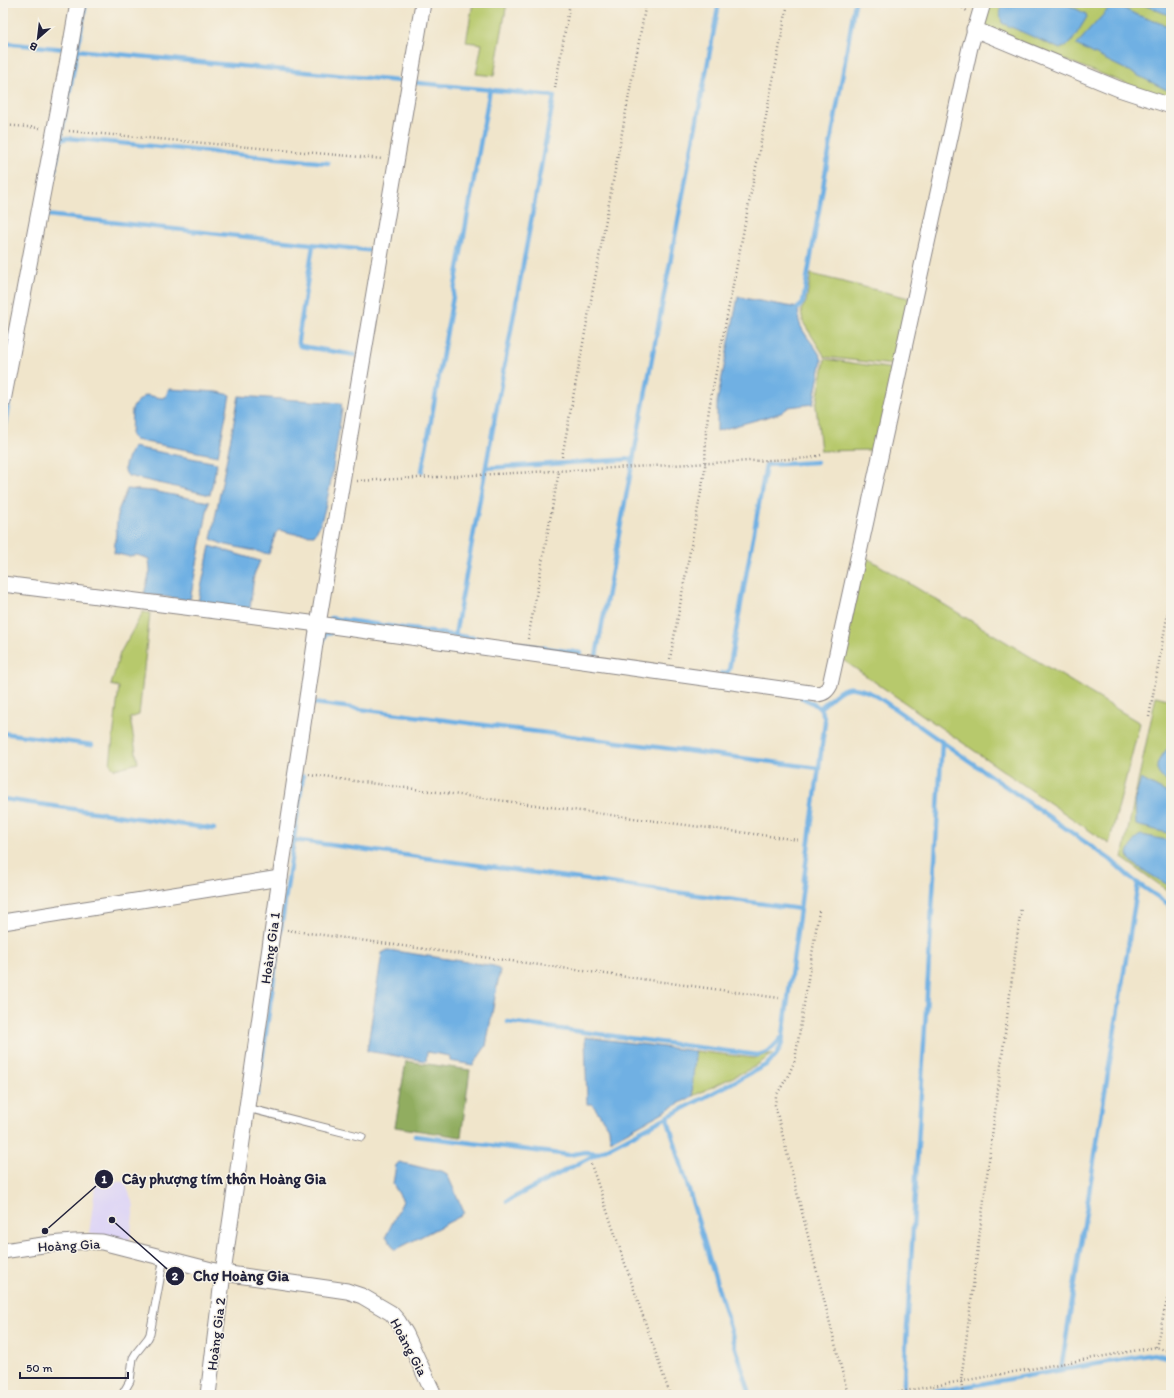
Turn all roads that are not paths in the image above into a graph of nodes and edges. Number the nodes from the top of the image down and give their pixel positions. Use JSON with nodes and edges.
{"nodes":[{"id":1,"x":78,"y":3,"type":"edge"},
{"id":2,"x":423,"y":3,"type":"edge"},
{"id":3,"x":983,"y":3,"type":"edge"},
{"id":4,"x":974,"y":30,"type":"junction"},
{"id":5,"x":1171,"y":106,"type":"edge"},
{"id":6,"x":3,"y":401,"type":"edge"},
{"id":7,"x":3,"y":584,"type":"edge"},
{"id":8,"x":318,"y":624,"type":"junction"},
{"id":9,"x":280,"y":878,"type":"junction"},
{"id":10,"x":3,"y":922,"type":"edge"},
{"id":11,"x":247,"y":1108,"type":"junction"},
{"id":12,"x":362,"y":1136,"type":"dead end"},
{"id":13,"x":3,"y":1251,"type":"edge"},
{"id":14,"x":164,"y":1257,"type":"junction"},
{"id":15,"x":223,"y":1273,"type":"junction"},
{"id":16,"x":122,"y":1395,"type":"edge"},
{"id":17,"x":208,"y":1395,"type":"edge"},
{"id":18,"x":434,"y":1395,"type":"edge"}],
"edges":[{"from":1,"to":6,"type":"street"},
{"from":2,"to":8,"type":"street","name":"Hoàng Gia 1"},
{"from":3,"to":4,"type":"street"},
{"from":4,"to":5,"type":"street"},
{"from":4,"to":8,"type":"street"},
{"from":7,"to":8,"type":"street"},
{"from":8,"to":9,"type":"street","name":"Hoàng Gia 1"},
{"from":9,"to":10,"type":"street"},
{"from":9,"to":11,"type":"street","name":"Hoàng Gia 1"},
{"from":11,"to":12,"type":"lane"},
{"from":11,"to":15,"type":"street","name":"Hoàng Gia 1"},
{"from":13,"to":14,"type":"street","name":"Hoàng Gia"},
{"from":14,"to":15,"type":"street","name":"Hoàng Gia"},
{"from":14,"to":16,"type":"lane"},
{"from":15,"to":17,"type":"street","name":"Hoàng Gia 2"},
{"from":15,"to":18,"type":"street","name":"Hoàng Gia"}]}
